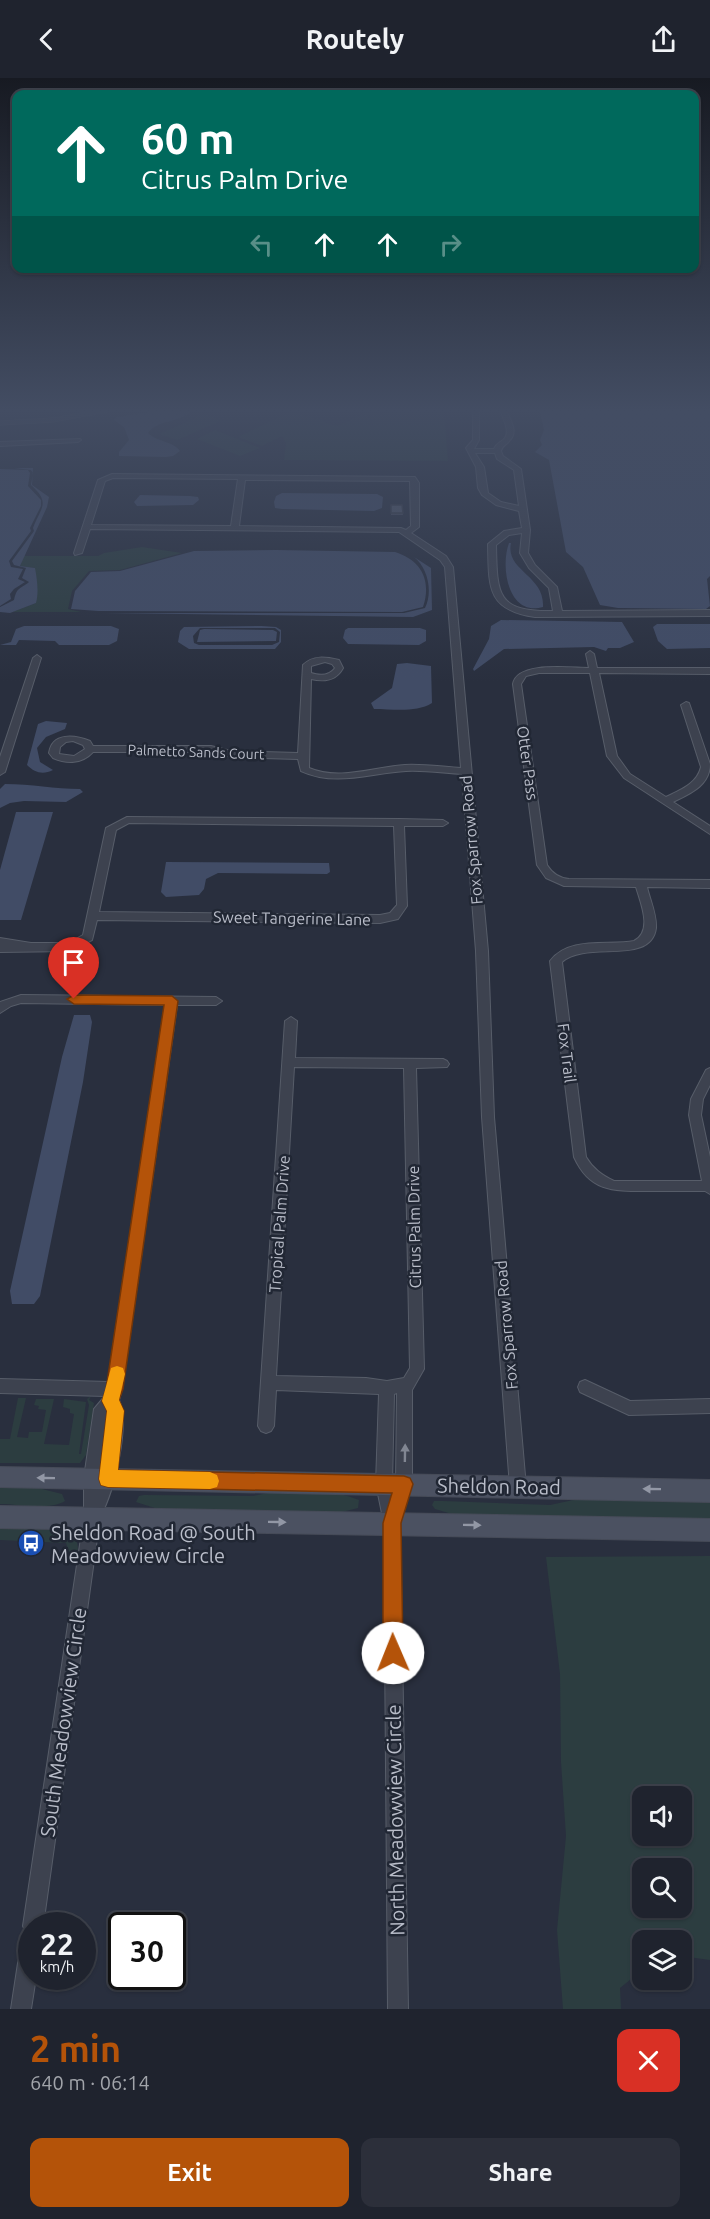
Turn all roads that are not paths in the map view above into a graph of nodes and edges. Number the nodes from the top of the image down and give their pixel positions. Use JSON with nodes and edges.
{"nodes":[{"id":1,"x":95,"y":502,"type":"edge"},
{"id":2,"x":238,"y":502,"type":"edge"},
{"id":3,"x":415,"y":502,"type":"edge"},
{"id":4,"x":497,"y":502,"type":"edge"},
{"id":5,"x":521,"y":502,"type":"edge"},
{"id":6,"x":522,"y":509,"type":"junction"},
{"id":7,"x":88,"y":527,"type":"junction"},
{"id":8,"x":235,"y":527,"type":"junction"},
{"id":9,"x":526,"y":530,"type":"junction"},
{"id":10,"x":407,"y":533,"type":"junction"},
{"id":11,"x":78,"y":553,"type":"dead end"},
{"id":12,"x":558,"y":613,"type":"junction"},
{"id":13,"x":710,"y":613,"type":"edge"},
{"id":14,"x":590,"y":654,"type":"dead end"},
{"id":15,"x":37,"y":658,"type":"dead end"},
{"id":16,"x":594,"y":671,"type":"junction"},
{"id":17,"x":710,"y":671,"type":"edge"},
{"id":18,"x":308,"y":675,"type":"dead end"},
{"id":19,"x":686,"y":705,"type":"dead end"},
{"id":20,"x":90,"y":749,"type":"dead end"},
{"id":21,"x":303,"y":756,"type":"junction"},
{"id":22,"x":465,"y":771,"type":"junction"},
{"id":23,"x":0,"y":772,"type":"edge"},
{"id":24,"x":666,"y":801,"type":"junction"},
{"id":25,"x":399,"y":822,"type":"junction"},
{"id":26,"x":443,"y":823,"type":"dead end"},
{"id":27,"x":710,"y":831,"type":"edge"},
{"id":28,"x":641,"y":884,"type":"junction"},
{"id":29,"x":710,"y":884,"type":"edge"},
{"id":30,"x":93,"y":916,"type":"junction"},
{"id":31,"x":0,"y":942,"type":"edge"},
{"id":32,"x":31,"y":947,"type":"junction"},
{"id":33,"x":0,"y":948,"type":"edge"},
{"id":34,"x":172,"y":1001,"type":"junction"},
{"id":35,"x":216,"y":1001,"type":"dead end"},
{"id":36,"x":0,"y":1009,"type":"edge"},
{"id":37,"x":291,"y":1021,"type":"dead end"},
{"id":38,"x":289,"y":1062,"type":"junction"},
{"id":39,"x":410,"y":1064,"type":"junction"},
{"id":40,"x":442,"y":1064,"type":"dead end"},
{"id":41,"x":710,"y":1073,"type":"edge"},
{"id":42,"x":710,"y":1188,"type":"edge"},
{"id":43,"x":270,"y":1383,"type":"junction"},
{"id":44,"x":405,"y":1385,"type":"junction"},
{"id":45,"x":0,"y":1386,"type":"edge"},
{"id":46,"x":585,"y":1387,"type":"dead end"},
{"id":47,"x":387,"y":1388,"type":"junction"},
{"id":48,"x":113,"y":1395,"type":"junction"},
{"id":49,"x":710,"y":1406,"type":"edge"},
{"id":50,"x":266,"y":1426,"type":"dead end"},
{"id":51,"x":0,"y":1477,"type":"edge"},
{"id":52,"x":100,"y":1479,"type":"junction"},
{"id":53,"x":394,"y":1484,"type":"junction"},
{"id":54,"x":518,"y":1487,"type":"junction"},
{"id":55,"x":710,"y":1491,"type":"edge"},
{"id":56,"x":0,"y":1517,"type":"edge"},
{"id":57,"x":93,"y":1518,"type":"junction"},
{"id":58,"x":392,"y":1523,"type":"junction"},
{"id":59,"x":710,"y":1530,"type":"edge"},
{"id":60,"x":35,"y":1912,"type":"edge"},
{"id":61,"x":24,"y":1990,"type":"edge"},
{"id":62,"x":21,"y":2009,"type":"edge"},
{"id":63,"x":398,"y":2009,"type":"edge"}],
"edges":[{"from":1,"to":7,"type":"street"},
{"from":2,"to":8,"type":"street"},
{"from":3,"to":10,"type":"street"},
{"from":4,"to":6,"type":"street"},
{"from":5,"to":6,"type":"street"},
{"from":6,"to":9,"type":"street"},
{"from":7,"to":8,"type":"street","name":"Fox Sparrow Road"},
{"from":7,"to":11,"type":"street"},
{"from":8,"to":10,"type":"street","name":"Fox Sparrow Road"},
{"from":9,"to":12,"type":"street"},
{"from":9,"to":12,"type":"street"},
{"from":10,"to":22,"type":"street","name":"Fox Sparrow Road"},
{"from":12,"to":13,"type":"street"},
{"from":14,"to":16,"type":"street"},
{"from":15,"to":23,"type":"street"},
{"from":16,"to":17,"type":"street","name":"Otter Pass"},
{"from":16,"to":24,"type":"street"},
{"from":16,"to":28,"type":"street","name":"Otter Pass"},
{"from":18,"to":21,"type":"street"},
{"from":19,"to":24,"type":"street"},
{"from":20,"to":21,"type":"street","name":"Palmetto Sands Court"},
{"from":21,"to":22,"type":"street"},
{"from":22,"to":54,"type":"street","name":"Fox Sparrow Road"},
{"from":24,"to":27,"type":"street"},
{"from":25,"to":26,"type":"street"},
{"from":25,"to":30,"type":"street"},
{"from":25,"to":30,"type":"street","name":"Sweet Tangerine Lane"},
{"from":28,"to":29,"type":"street","name":"Otter Pass"},
{"from":28,"to":42,"type":"street","name":"Fox Trail"},
{"from":30,"to":32,"type":"street"},
{"from":31,"to":32,"type":"street"},
{"from":32,"to":33,"type":"street"},
{"from":34,"to":35,"type":"street"},
{"from":34,"to":36,"type":"street"},
{"from":34,"to":48,"type":"street","name":"South Meadowview Circle"},
{"from":37,"to":38,"type":"street","name":"Tropical Palm Drive"},
{"from":38,"to":39,"type":"street"},
{"from":38,"to":43,"type":"street","name":"Tropical Palm Drive"},
{"from":39,"to":40,"type":"street"},
{"from":39,"to":44,"type":"street","name":"Citrus Palm Drive"},
{"from":41,"to":42,"type":"street"},
{"from":43,"to":47,"type":"street"},
{"from":43,"to":50,"type":"street","name":"Tropical Palm Drive"},
{"from":44,"to":47,"type":"street"},
{"from":53,"to":44,"type":"street","name":"Citrus Palm Drive","one_way":true},
{"from":45,"to":48,"type":"street"},
{"from":46,"to":49,"type":"street"},
{"from":47,"to":53,"type":"street","name":"Citrus Palm Drive"},
{"from":48,"to":52,"type":"street","name":"South Meadowview Circle"},
{"from":52,"to":51,"type":"main road","name":"Sheldon Road","one_way":true},
{"from":52,"to":53,"type":"main road","name":"Sheldon Road"},
{"from":52,"to":57,"type":"street","name":"South Meadowview Circle"},
{"from":53,"to":54,"type":"main road","name":"Sheldon Road"},
{"from":53,"to":58,"type":"street","name":"Citrus Palm Drive"},
{"from":55,"to":54,"type":"main road","name":"Sheldon Road","one_way":true},
{"from":56,"to":57,"type":"main road"},
{"from":57,"to":58,"type":"main road","one_way":true},
{"from":57,"to":60,"type":"street","name":"South Meadowview Circle"},
{"from":58,"to":59,"type":"main road","one_way":true},
{"from":58,"to":63,"type":"street","name":"North Meadowview Circle"},
{"from":61,"to":62,"type":"street"}]}
